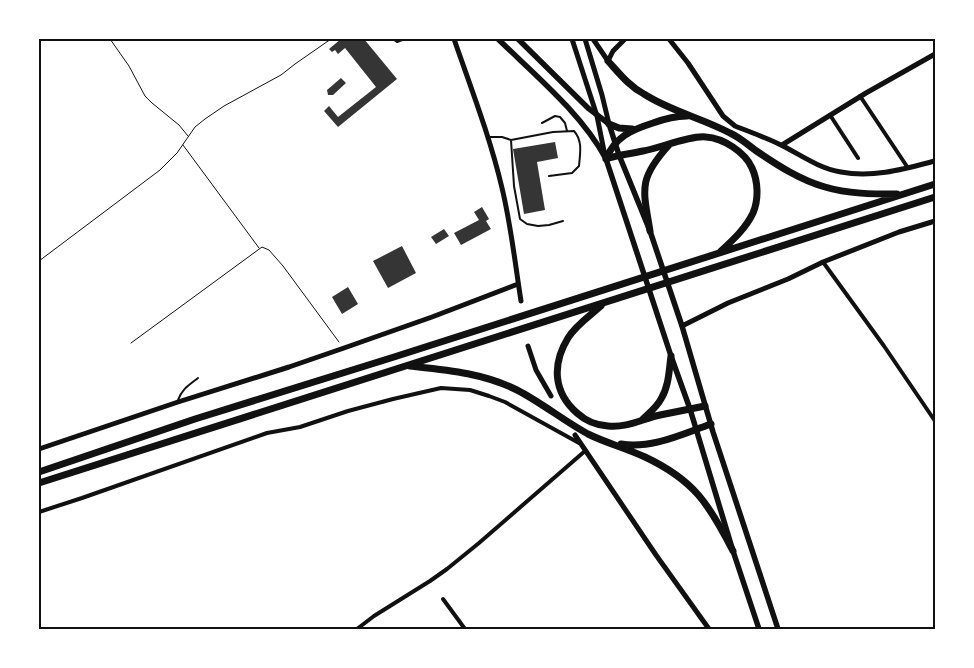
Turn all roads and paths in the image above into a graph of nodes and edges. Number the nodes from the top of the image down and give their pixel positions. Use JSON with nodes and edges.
{"nodes":[{"id":1,"x":110,"y":39,"type":"edge"},
{"id":2,"x":331,"y":39,"type":"edge"},
{"id":3,"x":393,"y":39,"type":"edge"},
{"id":4,"x":405,"y":39,"type":"edge"},
{"id":5,"x":454,"y":39,"type":"edge"},
{"id":6,"x":498,"y":39,"type":"edge"},
{"id":7,"x":518,"y":39,"type":"edge"},
{"id":8,"x":572,"y":39,"type":"edge"},
{"id":9,"x":586,"y":39,"type":"edge"},
{"id":10,"x":593,"y":39,"type":"edge"},
{"id":11,"x":625,"y":39,"type":"edge"},
{"id":12,"x":669,"y":39,"type":"edge"},
{"id":13,"x":935,"y":54,"type":"edge"},
{"id":14,"x":608,"y":61,"type":"junction"},
{"id":15,"x":860,"y":96,"type":"junction"},
{"id":16,"x":830,"y":115,"type":"junction"},
{"id":17,"x":597,"y":116,"type":"junction"},
{"id":18,"x":692,"y":116,"type":"junction"},
{"id":19,"x":542,"y":123,"type":"dead end"},
{"id":20,"x":609,"y":124,"type":"junction"},
{"id":21,"x":635,"y":129,"type":"junction"},
{"id":22,"x":566,"y":131,"type":"junction"},
{"id":23,"x":188,"y":136,"type":"junction"},
{"id":24,"x":489,"y":137,"type":"junction"},
{"id":25,"x":511,"y":140,"type":"junction"},
{"id":26,"x":615,"y":144,"type":"junction"},
{"id":27,"x":670,"y":144,"type":"junction"},
{"id":28,"x":183,"y":145,"type":"junction"},
{"id":29,"x":782,"y":145,"type":"junction"},
{"id":30,"x":619,"y":155,"type":"junction"},
{"id":31,"x":858,"y":158,"type":"dead end"},
{"id":32,"x":606,"y":159,"type":"junction"},
{"id":33,"x":935,"y":161,"type":"edge"},
{"id":34,"x":908,"y":168,"type":"junction"},
{"id":35,"x":549,"y":176,"type":"dead end"},
{"id":36,"x":935,"y":184,"type":"edge"},
{"id":37,"x":902,"y":195,"type":"junction"},
{"id":38,"x":935,"y":197,"type":"edge"},
{"id":39,"x":563,"y":221,"type":"dead end"},
{"id":40,"x":935,"y":221,"type":"edge"},
{"id":41,"x":650,"y":231,"type":"junction"},
{"id":42,"x":260,"y":248,"type":"junction"},
{"id":43,"x":719,"y":252,"type":"junction"},
{"id":44,"x":39,"y":261,"type":"edge"},
{"id":45,"x":823,"y":262,"type":"junction"},
{"id":46,"x":518,"y":284,"type":"junction"},
{"id":47,"x":521,"y":301,"type":"dead end"},
{"id":48,"x":604,"y":304,"type":"junction"},
{"id":49,"x":682,"y":326,"type":"junction"},
{"id":50,"x":131,"y":343,"type":"dead end"},
{"id":51,"x":528,"y":346,"type":"dead end"},
{"id":52,"x":344,"y":348,"type":"junction"},
{"id":53,"x":670,"y":356,"type":"junction"},
{"id":54,"x":407,"y":366,"type":"junction"},
{"id":55,"x":198,"y":378,"type":"dead end"},
{"id":56,"x":551,"y":396,"type":"dead end"},
{"id":57,"x":178,"y":402,"type":"junction"},
{"id":58,"x":706,"y":406,"type":"junction"},
{"id":59,"x":690,"y":409,"type":"junction"},
{"id":60,"x":935,"y":421,"type":"edge"},
{"id":61,"x":640,"y":422,"type":"junction"},
{"id":62,"x":711,"y":424,"type":"junction"},
{"id":63,"x":696,"y":429,"type":"junction"},
{"id":64,"x":575,"y":435,"type":"dead end"},
{"id":65,"x":608,"y":442,"type":"junction"},
{"id":66,"x":580,"y":443,"type":"junction"},
{"id":67,"x":39,"y":449,"type":"edge"},
{"id":68,"x":585,"y":451,"type":"junction"},
{"id":69,"x":39,"y":472,"type":"edge"},
{"id":70,"x":39,"y":483,"type":"edge"},
{"id":71,"x":39,"y":512,"type":"edge"},
{"id":72,"x":733,"y":551,"type":"junction"},
{"id":73,"x":443,"y":599,"type":"dead end"},
{"id":74,"x":357,"y":629,"type":"edge"},
{"id":75,"x":465,"y":629,"type":"edge"},
{"id":76,"x":709,"y":629,"type":"edge"},
{"id":77,"x":759,"y":629,"type":"edge"},
{"id":78,"x":778,"y":629,"type":"edge"}],
"edges":[{"from":1,"to":23,"type":"path"},
{"from":2,"to":23,"type":"path"},
{"from":3,"to":4,"type":"lane"},
{"from":5,"to":24,"type":"street"},
{"from":6,"to":32,"type":"main road"},
{"from":7,"to":17,"type":"main road"},
{"from":8,"to":17,"type":"street"},
{"from":9,"to":20,"type":"street"},
{"from":10,"to":14,"type":"street"},
{"from":11,"to":14,"type":"street"},
{"from":12,"to":29,"type":"street"},
{"from":13,"to":15,"type":"street"},
{"from":14,"to":18,"type":"highway"},
{"from":15,"to":16,"type":"street"},
{"from":15,"to":34,"type":"street"},
{"from":16,"to":29,"type":"street"},
{"from":16,"to":31,"type":"street"},
{"from":17,"to":20,"type":"main road"},
{"from":17,"to":32,"type":"street"},
{"from":18,"to":21,"type":"highway"},
{"from":18,"to":37,"type":"highway"},
{"from":19,"to":22,"type":"lane"},
{"from":20,"to":21,"type":"highway"},
{"from":20,"to":26,"type":"main road"},
{"from":21,"to":26,"type":"highway"},
{"from":22,"to":25,"type":"lane"},
{"from":22,"to":35,"type":"lane"},
{"from":23,"to":28,"type":"path"},
{"from":24,"to":25,"type":"lane"},
{"from":24,"to":46,"type":"street"},
{"from":25,"to":39,"type":"lane"},
{"from":26,"to":30,"type":"main road"},
{"from":26,"to":32,"type":"highway"},
{"from":27,"to":30,"type":"highway"},
{"from":27,"to":41,"type":"highway"},
{"from":27,"to":43,"type":"highway"},
{"from":28,"to":42,"type":"path"},
{"from":28,"to":44,"type":"path"},
{"from":29,"to":34,"type":"street"},
{"from":30,"to":32,"type":"highway"},
{"from":30,"to":41,"type":"main road"},
{"from":32,"to":53,"type":"main road"},
{"from":33,"to":34,"type":"street"},
{"from":36,"to":37,"type":"highway"},
{"from":37,"to":43,"type":"highway"},
{"from":38,"to":48,"type":"highway"},
{"from":40,"to":45,"type":"street"},
{"from":41,"to":49,"type":"main road"},
{"from":42,"to":50,"type":"path"},
{"from":42,"to":52,"type":"path"},
{"from":43,"to":69,"type":"highway"},
{"from":45,"to":49,"type":"street"},
{"from":45,"to":60,"type":"street"},
{"from":46,"to":47,"type":"street"},
{"from":46,"to":52,"type":"street"},
{"from":48,"to":54,"type":"highway"},
{"from":48,"to":61,"type":"highway"},
{"from":49,"to":58,"type":"main road"},
{"from":51,"to":56,"type":"street"},
{"from":52,"to":57,"type":"street"},
{"from":53,"to":59,"type":"main road"},
{"from":53,"to":61,"type":"highway"},
{"from":54,"to":65,"type":"highway"},
{"from":54,"to":70,"type":"highway"},
{"from":55,"to":57,"type":"lane"},
{"from":57,"to":67,"type":"street"},
{"from":58,"to":59,"type":"highway"},
{"from":58,"to":62,"type":"main road"},
{"from":59,"to":61,"type":"highway"},
{"from":59,"to":63,"type":"main road"},
{"from":62,"to":63,"type":"highway"},
{"from":62,"to":78,"type":"main road"},
{"from":63,"to":65,"type":"highway"},
{"from":63,"to":72,"type":"main road"},
{"from":64,"to":66,"type":"street"},
{"from":65,"to":72,"type":"highway"},
{"from":66,"to":68,"type":"street"},
{"from":66,"to":71,"type":"street"},
{"from":68,"to":74,"type":"street"},
{"from":68,"to":76,"type":"street"},
{"from":72,"to":77,"type":"main road"},
{"from":73,"to":75,"type":"street"}]}
